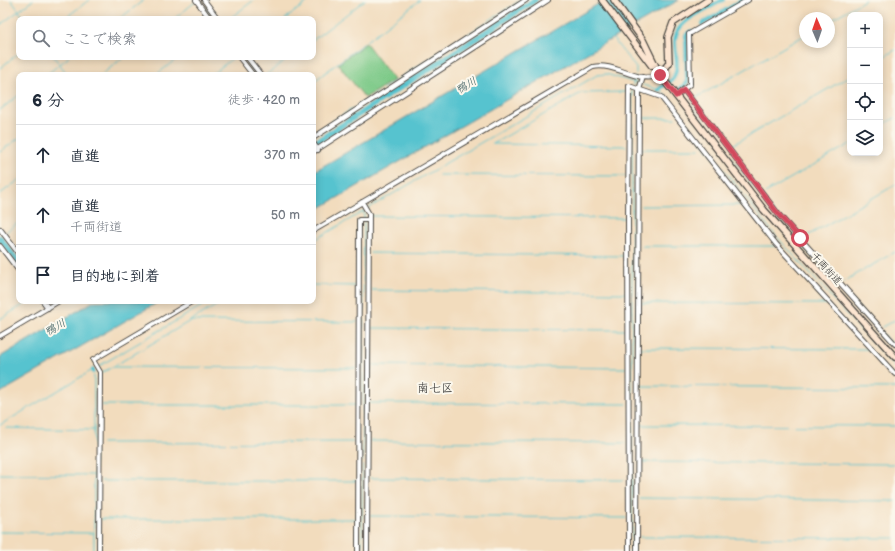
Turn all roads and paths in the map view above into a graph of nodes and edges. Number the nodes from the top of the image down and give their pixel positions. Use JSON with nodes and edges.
{"nodes":[{"id":1,"x":196,"y":0,"type":"edge"},
{"id":2,"x":204,"y":0,"type":"edge"},
{"id":3,"x":526,"y":0,"type":"edge"},
{"id":4,"x":548,"y":0,"type":"edge"},
{"id":5,"x":602,"y":0,"type":"edge"},
{"id":6,"x":614,"y":0,"type":"edge"},
{"id":7,"x":708,"y":0,"type":"edge"},
{"id":8,"x":748,"y":0,"type":"edge"},
{"id":9,"x":208,"y":16,"type":"edge"},
{"id":10,"x":216,"y":16,"type":"edge"},
{"id":11,"x":241,"y":60,"type":"edge"},
{"id":12,"x":249,"y":60,"type":"edge"},
{"id":13,"x":251,"y":72,"type":"edge"},
{"id":14,"x":259,"y":72,"type":"edge"},
{"id":15,"x":662,"y":77,"type":"junction"},
{"id":16,"x":642,"y":79,"type":"junction"},
{"id":17,"x":640,"y":89,"type":"junction"},
{"id":18,"x":684,"y":90,"type":"junction"},
{"id":19,"x":676,"y":96,"type":"junction"},
{"id":20,"x":316,"y":136,"type":"edge"},
{"id":21,"x":316,"y":147,"type":"edge"},
{"id":22,"x":318,"y":150,"type":"joint"},
{"id":23,"x":362,"y":203,"type":"junction"},
{"id":24,"x":365,"y":220,"type":"junction"},
{"id":25,"x":0,"y":229,"type":"edge"},
{"id":26,"x":316,"y":229,"type":"edge"},
{"id":27,"x":0,"y":246,"type":"edge"},
{"id":28,"x":16,"y":250,"type":"edge"},
{"id":29,"x":16,"y":267,"type":"edge"},
{"id":30,"x":45,"y":304,"type":"edge"},
{"id":31,"x":53,"y":304,"type":"edge"},
{"id":32,"x":188,"y":304,"type":"edge"},
{"id":33,"x":48,"y":308,"type":"junction"},
{"id":34,"x":0,"y":336,"type":"edge"},
{"id":35,"x":895,"y":344,"type":"edge"},
{"id":36,"x":895,"y":357,"type":"edge"},
{"id":37,"x":895,"y":374,"type":"edge"},
{"id":38,"x":99,"y":551,"type":"edge"},
{"id":39,"x":358,"y":551,"type":"edge"},
{"id":40,"x":367,"y":551,"type":"edge"},
{"id":41,"x":629,"y":551,"type":"edge"},
{"id":42,"x":637,"y":551,"type":"edge"}],
"edges":[{"from":1,"to":9,"type":"street"},
{"from":2,"to":10,"type":"street"},
{"from":3,"to":20,"type":"street"},
{"from":4,"to":22,"type":"street"},
{"from":5,"to":15,"type":"street","name":"千両街道"},
{"from":6,"to":15,"type":"street","name":"千両街道"},
{"from":7,"to":15,"type":"street"},
{"from":8,"to":18,"type":"street"},
{"from":11,"to":13,"type":"street"},
{"from":12,"to":14,"type":"street"},
{"from":15,"to":16,"type":"street"},
{"from":15,"to":19,"type":"street","name":"千両街道"},
{"from":16,"to":17,"type":"street"},
{"from":16,"to":23,"type":"street"},
{"from":17,"to":37,"type":"street"},
{"from":17,"to":41,"type":"street"},
{"from":17,"to":42,"type":"street"},
{"from":18,"to":19,"type":"street"},
{"from":18,"to":35,"type":"street"},
{"from":19,"to":36,"type":"street","name":"千両街道"},
{"from":21,"to":22,"type":"street"},
{"from":23,"to":24,"type":"street"},
{"from":23,"to":26,"type":"street"},
{"from":24,"to":39,"type":"street"},
{"from":24,"to":40,"type":"street"},
{"from":25,"to":28,"type":"street"},
{"from":27,"to":29,"type":"street"},
{"from":30,"to":33,"type":"street"},
{"from":31,"to":33,"type":"street"},
{"from":32,"to":38,"type":"street"},
{"from":33,"to":34,"type":"street"}]}
